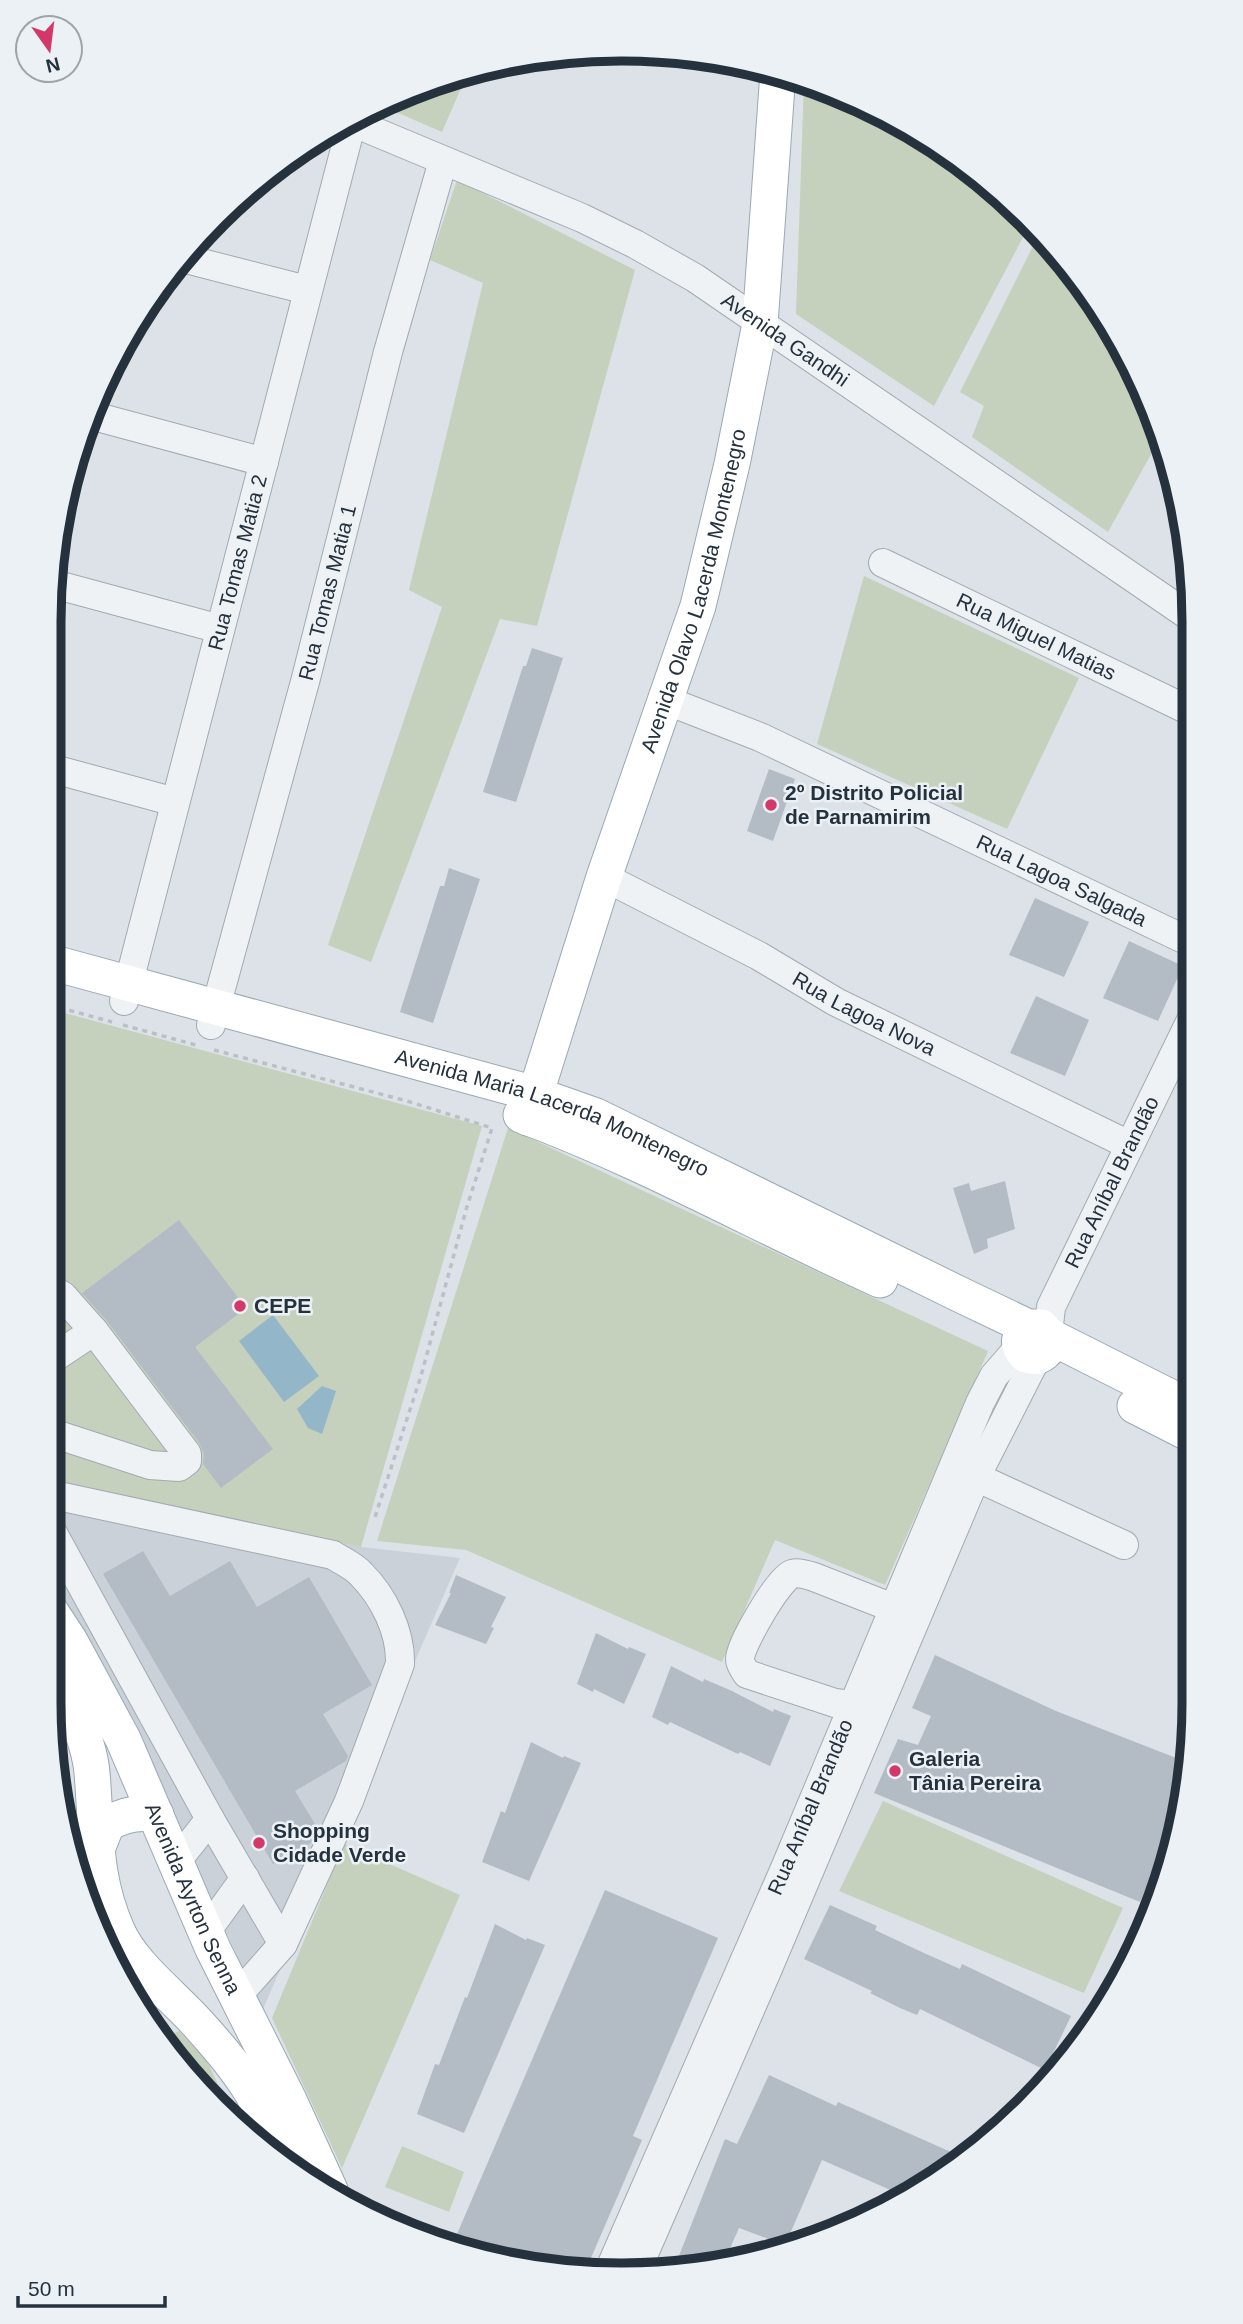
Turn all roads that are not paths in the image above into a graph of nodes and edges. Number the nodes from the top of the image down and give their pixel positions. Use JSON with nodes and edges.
{"nodes":[{"id":1,"x":777,"y":83,"type":"edge"},
{"id":2,"x":361,"y":126,"type":"edge"},
{"id":3,"x":346,"y":133,"type":"edge"},
{"id":4,"x":443,"y":161,"type":"junction"},
{"id":5,"x":193,"y":261,"type":"edge"},
{"id":6,"x":307,"y":290,"type":"junction"},
{"id":7,"x":760,"y":324,"type":"junction"},
{"id":8,"x":100,"y":418,"type":"edge"},
{"id":9,"x":264,"y":462,"type":"junction"},
{"id":10,"x":883,"y":563,"type":"dead end"},
{"id":11,"x":62,"y":586,"type":"edge"},
{"id":12,"x":1182,"y":611,"type":"edge"},
{"id":13,"x":220,"y":629,"type":"junction"},
{"id":14,"x":665,"y":700,"type":"junction"},
{"id":15,"x":1182,"y":708,"type":"edge"},
{"id":16,"x":61,"y":771,"type":"edge"},
{"id":17,"x":176,"y":802,"type":"junction"},
{"id":18,"x":604,"y":877,"type":"junction"},
{"id":19,"x":1182,"y":938,"type":"edge"},
{"id":20,"x":61,"y":966,"type":"edge"},
{"id":21,"x":126,"y":992,"type":"junction"},
{"id":22,"x":61,"y":996,"type":"edge"},
{"id":23,"x":214,"y":1015,"type":"junction"},
{"id":24,"x":1182,"y":1038,"type":"edge"},
{"id":25,"x":532,"y":1106,"type":"junction"},
{"id":26,"x":1129,"y":1145,"type":"junction"},
{"id":27,"x":61,"y":1295,"type":"edge"},
{"id":28,"x":94,"y":1331,"type":"junction"},
{"id":29,"x":1036,"y":1337,"type":"junction"},
{"id":30,"x":61,"y":1353,"type":"edge"},
{"id":31,"x":1182,"y":1403,"type":"edge"},
{"id":32,"x":1182,"y":1429,"type":"edge"},
{"id":33,"x":61,"y":1436,"type":"edge"},
{"id":34,"x":976,"y":1477,"type":"junction"},
{"id":35,"x":61,"y":1497,"type":"edge"},
{"id":36,"x":1124,"y":1545,"type":"dead end"},
{"id":37,"x":61,"y":1547,"type":"edge"},
{"id":38,"x":893,"y":1608,"type":"junction"},
{"id":39,"x":61,"y":1627,"type":"edge"},
{"id":40,"x":61,"y":1689,"type":"edge"},
{"id":41,"x":852,"y":1705,"type":"junction"},
{"id":42,"x":156,"y":1815,"type":"junction"},
{"id":43,"x":210,"y":1819,"type":"junction"},
{"id":44,"x":95,"y":1851,"type":"junction"},
{"id":45,"x":176,"y":1861,"type":"junction"},
{"id":46,"x":89,"y":1876,"type":"edge"},
{"id":47,"x":244,"y":1878,"type":"junction"},
{"id":48,"x":210,"y":1940,"type":"junction"},
{"id":49,"x":282,"y":1944,"type":"junction"},
{"id":50,"x":135,"y":1963,"type":"edge"},
{"id":51,"x":238,"y":1995,"type":"junction"},
{"id":52,"x":740,"y":2001,"type":"junction"},
{"id":53,"x":279,"y":2146,"type":"edge"},
{"id":54,"x":324,"y":2177,"type":"edge"},
{"id":55,"x":613,"y":2263,"type":"edge"},
{"id":56,"x":640,"y":2263,"type":"edge"}],
"edges":[{"from":1,"to":7,"type":"main road","name":"Avenida Olavo Lacerda Montenegro"},
{"from":2,"to":4,"type":"street","name":"Avenida Gandhi"},
{"from":3,"to":6,"type":"street","name":"Rua Tomas Matia 2"},
{"from":4,"to":7,"type":"street","name":"Avenida Gandhi"},
{"from":4,"to":23,"type":"street","name":"Rua Tomas Matia 1"},
{"from":5,"to":6,"type":"street"},
{"from":6,"to":9,"type":"street","name":"Rua Tomas Matia 2"},
{"from":7,"to":12,"type":"street","name":"Avenida Gandhi"},
{"from":7,"to":14,"type":"main road","name":"Avenida Olavo Lacerda Montenegro"},
{"from":8,"to":9,"type":"street"},
{"from":9,"to":13,"type":"street","name":"Rua Tomas Matia 2"},
{"from":10,"to":15,"type":"street","name":"Rua Miguel Matias"},
{"from":11,"to":13,"type":"street"},
{"from":13,"to":17,"type":"street","name":"Rua Tomas Matia 2"},
{"from":14,"to":18,"type":"main road","name":"Avenida Olavo Lacerda Montenegro"},
{"from":14,"to":19,"type":"street","name":"Rua Lagoa Salgada"},
{"from":16,"to":17,"type":"street"},
{"from":17,"to":21,"type":"street","name":"Rua Tomas Matia 2"},
{"from":18,"to":25,"type":"main road","name":"Avenida Olavo Lacerda Montenegro"},
{"from":18,"to":26,"type":"street","name":"Rua Lagoa Nova"},
{"from":20,"to":21,"type":"main road","name":"Avenida Maria Lacerda Montenegro"},
{"from":21,"to":22,"type":"main road","name":"Avenida Maria Lacerda Montenegro"},
{"from":21,"to":23,"type":"main road","name":"Avenida Maria Lacerda Montenegro"},
{"from":23,"to":25,"type":"main road","name":"Avenida Maria Lacerda Montenegro"},
{"from":24,"to":26,"type":"street","name":"Rua Aníbal Brandão"},
{"from":25,"to":29,"type":"main road","name":"Avenida Maria Lacerda Montenegro"},
{"from":26,"to":29,"type":"street","name":"Rua Aníbal Brandão"},
{"from":27,"to":28,"type":"street"},
{"from":28,"to":30,"type":"street"},
{"from":28,"to":33,"type":"street"},
{"from":29,"to":31,"type":"main road","name":"Avenida Maria Lacerda Montenegro"},
{"from":29,"to":32,"type":"main road","name":"Avenida Maria Lacerda Montenegro"},
{"from":29,"to":34,"type":"street","name":"Rua Aníbal Brandão"},
{"from":29,"to":38,"type":"street","name":"Rua Aníbal Brandão"},
{"from":34,"to":36,"type":"street"},
{"from":34,"to":52,"type":"street","name":"Rua Aníbal Brandão"},
{"from":35,"to":49,"type":"street"},
{"from":37,"to":43,"type":"street"},
{"from":38,"to":41,"type":"street","name":"Rua Aníbal Brandão"},
{"from":38,"to":41,"type":"street"},
{"from":39,"to":42,"type":"main road","name":"Avenida Ayrton Senna"},
{"from":40,"to":44,"type":"main road"},
{"from":41,"to":52,"type":"street","name":"Rua Aníbal Brandão"},
{"from":42,"to":44,"type":"main road"},
{"from":42,"to":45,"type":"main road","name":"Avenida Ayrton Senna"},
{"from":43,"to":45,"type":"street"},
{"from":43,"to":47,"type":"street"},
{"from":44,"to":46,"type":"main road"},
{"from":44,"to":50,"type":"main road"},
{"from":45,"to":48,"type":"main road","name":"Avenida Ayrton Senna"},
{"from":47,"to":48,"type":"street"},
{"from":47,"to":49,"type":"street"},
{"from":48,"to":50,"type":"main road"},
{"from":48,"to":51,"type":"main road","name":"Avenida Ayrton Senna"},
{"from":49,"to":51,"type":"street"},
{"from":50,"to":53,"type":"main road"},
{"from":51,"to":54,"type":"main road","name":"Avenida Ayrton Senna"},
{"from":52,"to":55,"type":"street","name":"Rua Aníbal Brandão"},
{"from":52,"to":56,"type":"street","name":"Rua Aníbal Brandão"}]}
